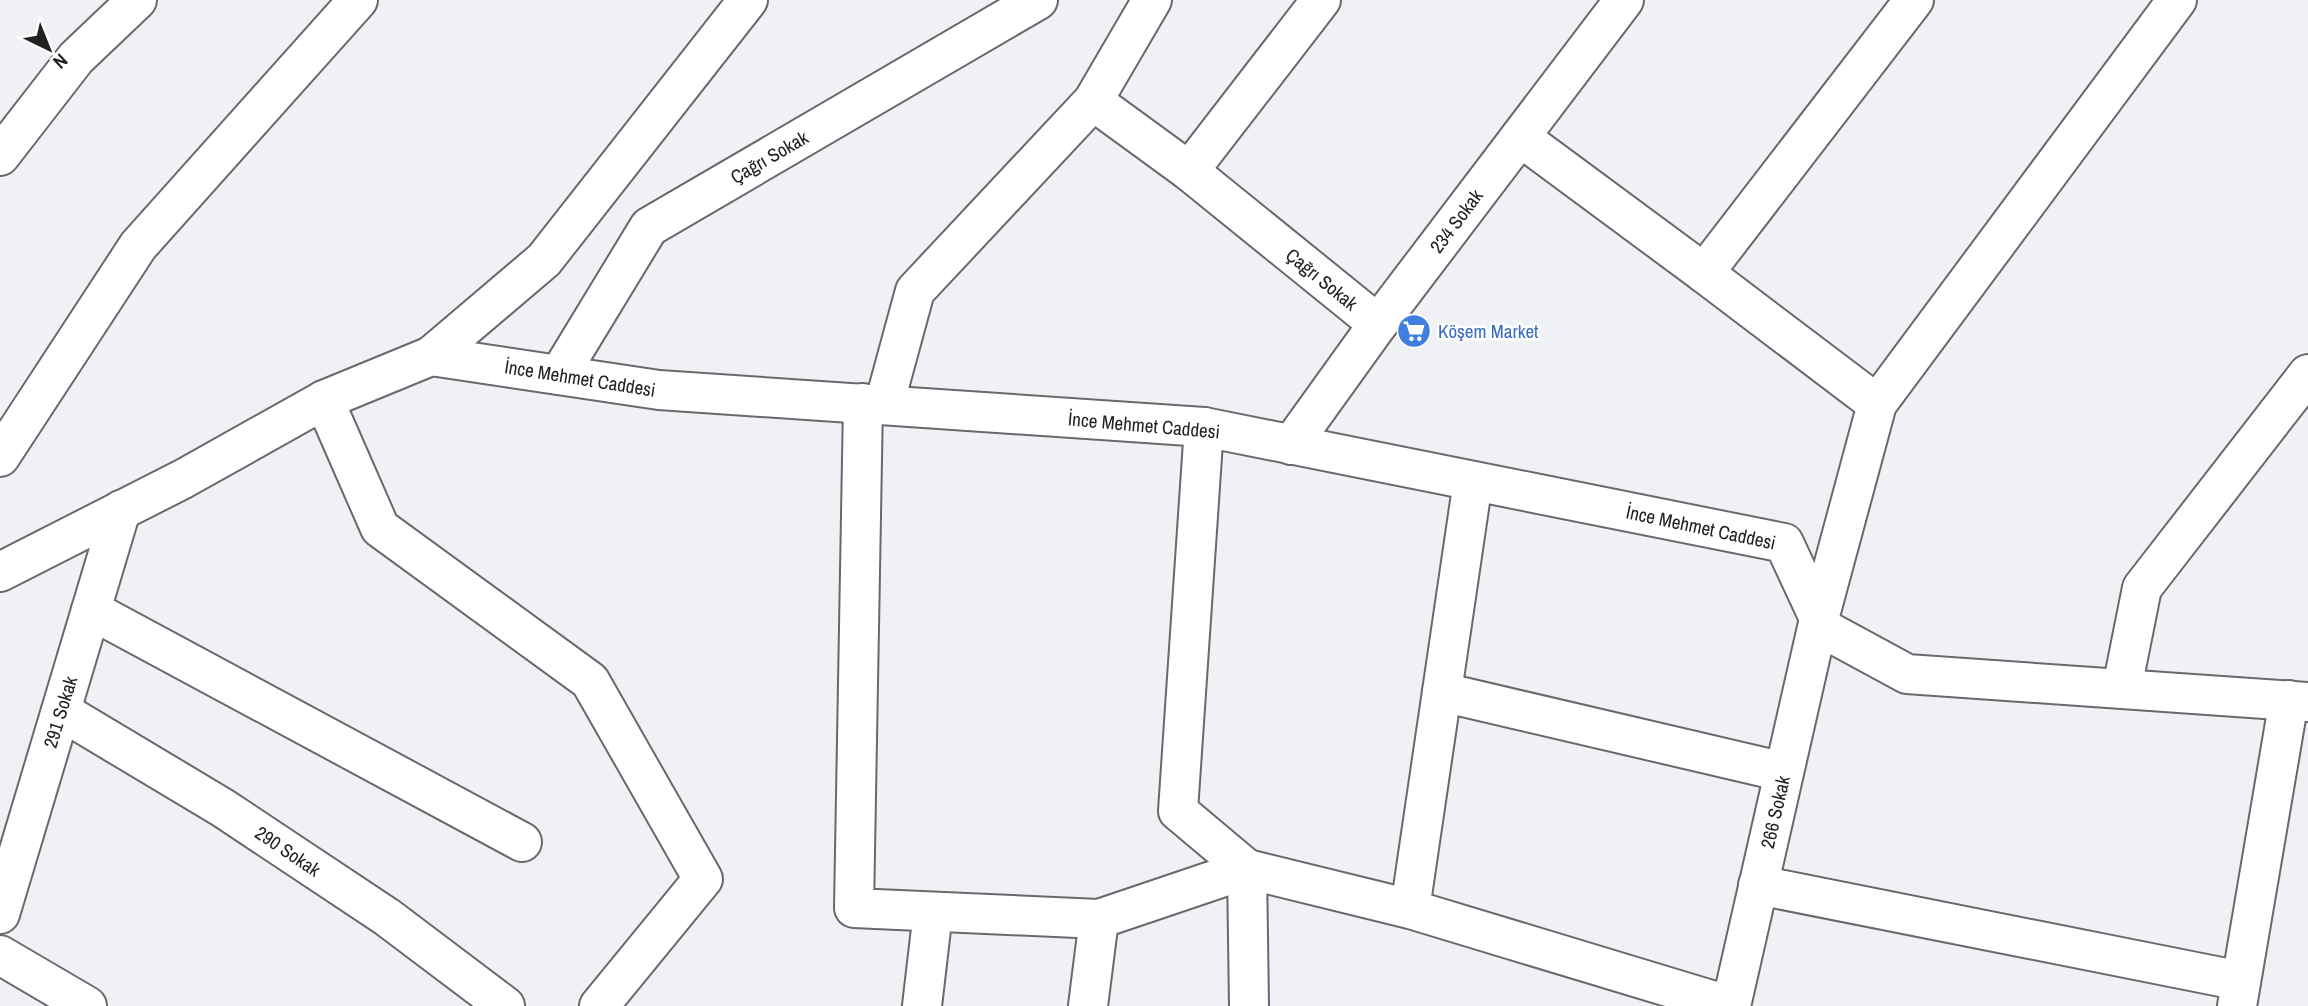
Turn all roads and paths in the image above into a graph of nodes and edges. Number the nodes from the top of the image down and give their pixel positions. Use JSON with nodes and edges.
{"nodes":[{"id":1,"x":137,"y":0,"type":"edge"},
{"id":2,"x":358,"y":0,"type":"edge"},
{"id":3,"x":748,"y":0,"type":"edge"},
{"id":4,"x":1038,"y":0,"type":"edge"},
{"id":5,"x":1152,"y":0,"type":"edge"},
{"id":6,"x":1321,"y":0,"type":"edge"},
{"id":7,"x":1624,"y":0,"type":"edge"},
{"id":8,"x":1914,"y":0,"type":"edge"},
{"id":9,"x":2177,"y":0,"type":"edge"},
{"id":10,"x":1093,"y":101,"type":"junction"},
{"id":11,"x":1520,"y":137,"type":"junction"},
{"id":12,"x":0,"y":156,"type":"edge"},
{"id":13,"x":1189,"y":171,"type":"junction"},
{"id":14,"x":1704,"y":273,"type":"junction"},
{"id":15,"x":1378,"y":324,"type":"junction"},
{"id":16,"x":431,"y":356,"type":"junction"},
{"id":17,"x":2308,"y":374,"type":"edge"},
{"id":18,"x":559,"y":375,"type":"junction"},
{"id":19,"x":324,"y":400,"type":"junction"},
{"id":20,"x":874,"y":404,"type":"junction"},
{"id":21,"x":1877,"y":404,"type":"junction"},
{"id":22,"x":1204,"y":427,"type":"junction"},
{"id":23,"x":1291,"y":445,"type":"junction"},
{"id":24,"x":0,"y":457,"type":"edge"},
{"id":25,"x":1473,"y":481,"type":"junction"},
{"id":26,"x":121,"y":510,"type":"junction"},
{"id":27,"x":0,"y":572,"type":"edge"},
{"id":28,"x":91,"y":610,"type":"junction"},
{"id":29,"x":1819,"y":619,"type":"junction"},
{"id":30,"x":2122,"y":688,"type":"junction"},
{"id":31,"x":1442,"y":692,"type":"junction"},
{"id":32,"x":2299,"y":701,"type":"edge"},
{"id":33,"x":61,"y":711,"type":"junction"},
{"id":34,"x":1784,"y":772,"type":"junction"},
{"id":35,"x":522,"y":842,"type":"dead end"},
{"id":36,"x":1247,"y":869,"type":"junction"},
{"id":37,"x":1758,"y":886,"type":"junction"},
{"id":38,"x":1410,"y":909,"type":"junction"},
{"id":39,"x":933,"y":912,"type":"junction"},
{"id":40,"x":0,"y":914,"type":"edge"},
{"id":41,"x":1099,"y":919,"type":"junction"},
{"id":42,"x":0,"y":955,"type":"edge"},
{"id":43,"x":2239,"y":994,"type":"edge"},
{"id":44,"x":87,"y":1006,"type":"edge"},
{"id":45,"x":505,"y":1006,"type":"edge"},
{"id":46,"x":599,"y":1006,"type":"edge"},
{"id":47,"x":922,"y":1006,"type":"edge"},
{"id":48,"x":1088,"y":1006,"type":"edge"},
{"id":49,"x":1249,"y":1006,"type":"edge"},
{"id":50,"x":1731,"y":1006,"type":"edge"}],
"edges":[{"from":1,"to":12,"type":"street"},
{"from":2,"to":24,"type":"street"},
{"from":3,"to":16,"type":"street"},
{"from":4,"to":18,"type":"street","name":"Çağrı Sokak"},
{"from":5,"to":10,"type":"street"},
{"from":6,"to":13,"type":"street"},
{"from":7,"to":11,"type":"street","name":"234 Sokak"},
{"from":8,"to":14,"type":"street"},
{"from":9,"to":21,"type":"street"},
{"from":10,"to":13,"type":"street","name":"Çağrı Sokak"},
{"from":10,"to":20,"type":"street"},
{"from":11,"to":14,"type":"street"},
{"from":11,"to":15,"type":"street","name":"234 Sokak"},
{"from":13,"to":15,"type":"street","name":"Çağrı Sokak"},
{"from":14,"to":21,"type":"street"},
{"from":15,"to":23,"type":"street","name":"234 Sokak"},
{"from":16,"to":18,"type":"street","name":"İnce Mehmet Caddesi"},
{"from":16,"to":19,"type":"street"},
{"from":17,"to":30,"type":"street"},
{"from":18,"to":20,"type":"street","name":"İnce Mehmet Caddesi"},
{"from":19,"to":26,"type":"street"},
{"from":19,"to":46,"type":"street"},
{"from":20,"to":22,"type":"street","name":"İnce Mehmet Caddesi"},
{"from":20,"to":39,"type":"street"},
{"from":21,"to":29,"type":"street","name":"266 Sokak"},
{"from":22,"to":23,"type":"street","name":"İnce Mehmet Caddesi"},
{"from":22,"to":36,"type":"street"},
{"from":23,"to":25,"type":"street","name":"İnce Mehmet Caddesi"},
{"from":25,"to":29,"type":"street","name":"İnce Mehmet Caddesi"},
{"from":25,"to":31,"type":"street"},
{"from":26,"to":27,"type":"street"},
{"from":26,"to":28,"type":"street","name":"291 Sokak"},
{"from":28,"to":33,"type":"street","name":"291 Sokak"},
{"from":28,"to":35,"type":"street"},
{"from":29,"to":30,"type":"street","name":"İnce Mehmet Caddesi"},
{"from":29,"to":34,"type":"street","name":"266 Sokak"},
{"from":30,"to":32,"type":"street","name":"İnce Mehmet Caddesi"},
{"from":31,"to":34,"type":"street"},
{"from":31,"to":38,"type":"street"},
{"from":32,"to":43,"type":"street"},
{"from":33,"to":40,"type":"street","name":"291 Sokak"},
{"from":33,"to":45,"type":"street","name":"290 Sokak"},
{"from":34,"to":37,"type":"street","name":"266 Sokak"},
{"from":36,"to":38,"type":"street"},
{"from":36,"to":41,"type":"street"},
{"from":36,"to":49,"type":"street"},
{"from":37,"to":43,"type":"street"},
{"from":37,"to":50,"type":"street","name":"266 Sokak"},
{"from":38,"to":50,"type":"street"},
{"from":39,"to":41,"type":"street"},
{"from":39,"to":47,"type":"street"},
{"from":41,"to":48,"type":"street"},
{"from":42,"to":44,"type":"street"}]}
